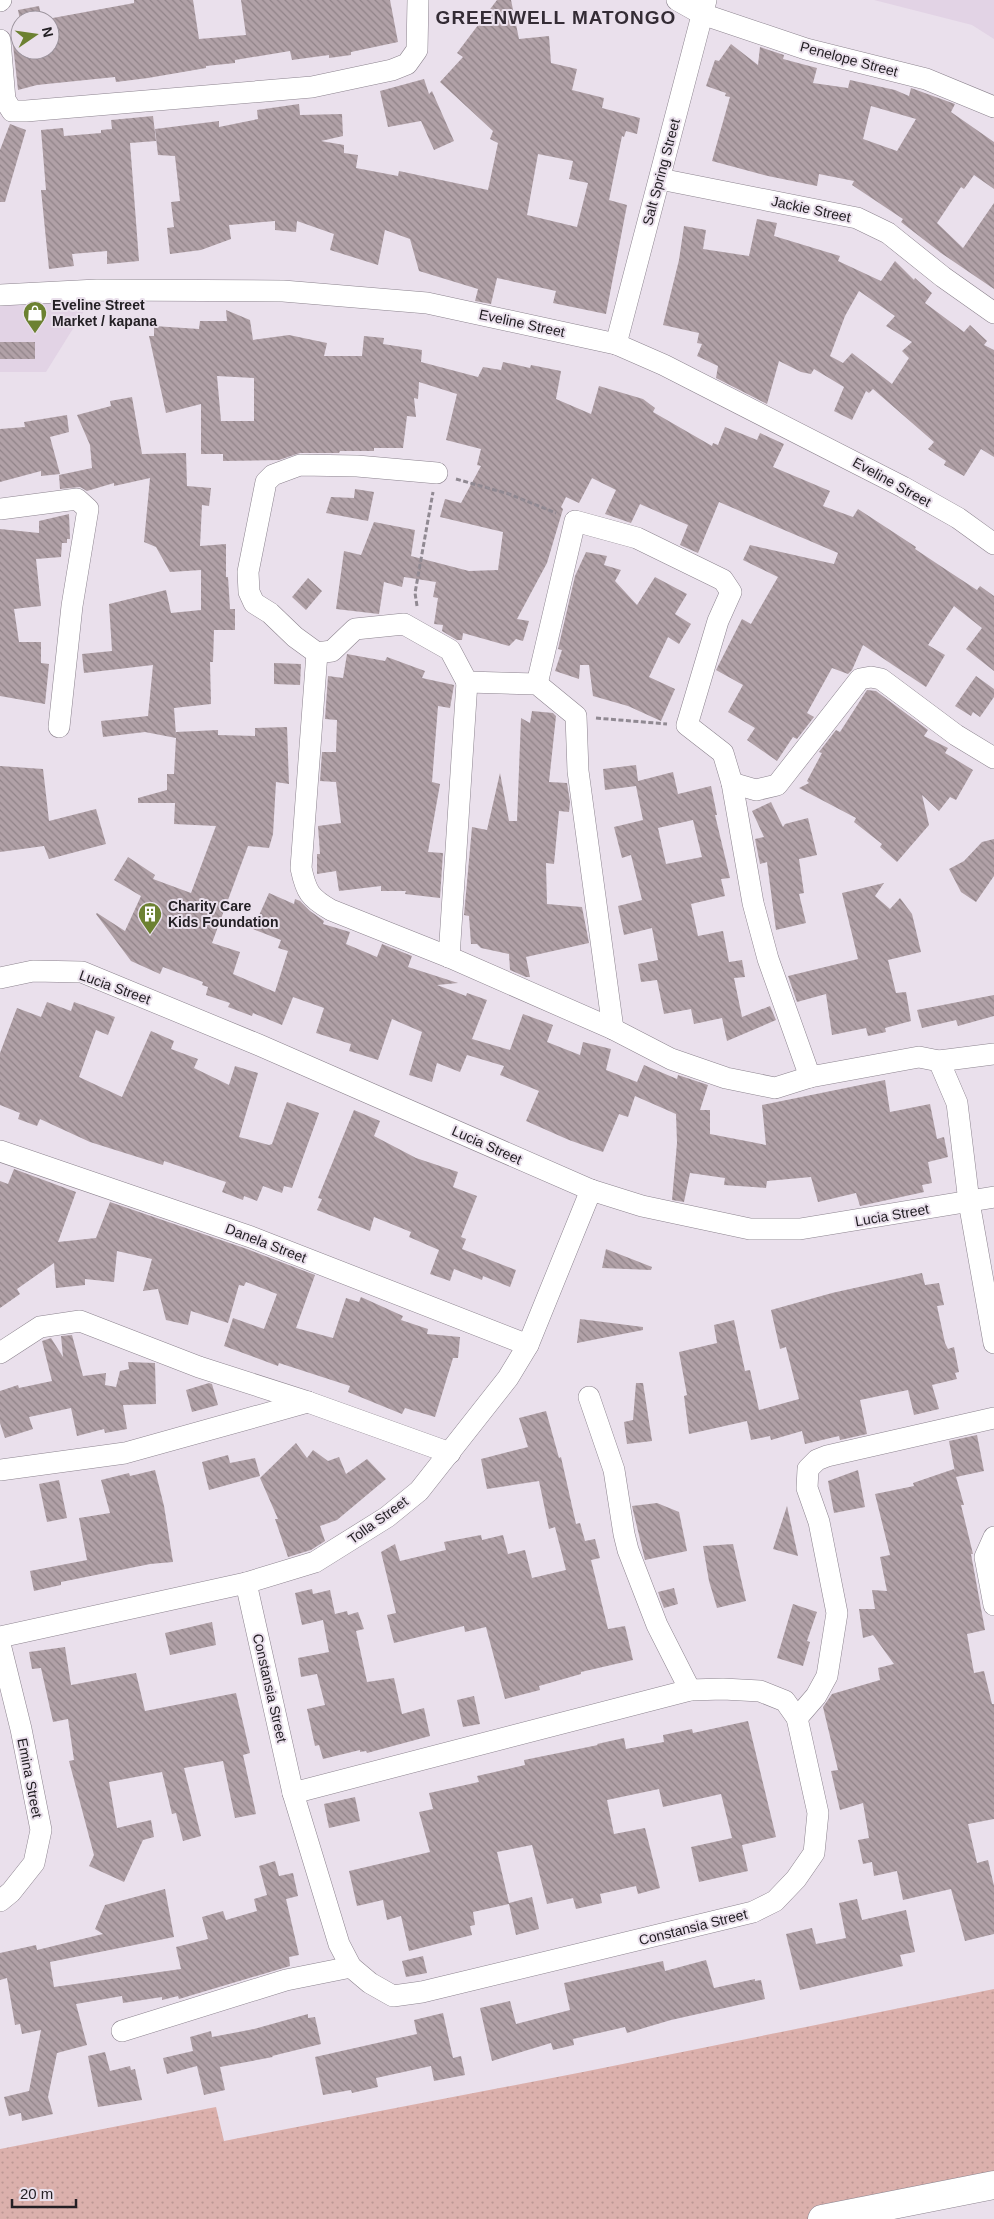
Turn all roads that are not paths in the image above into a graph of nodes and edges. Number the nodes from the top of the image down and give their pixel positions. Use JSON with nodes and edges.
{"nodes":[{"id":1,"x":418,"y":0,"type":"edge"},
{"id":2,"x":677,"y":0,"type":"edge"},
{"id":3,"x":704,"y":7,"type":"edge"},
{"id":4,"x":0,"y":40,"type":"edge"},
{"id":5,"x":994,"y":107,"type":"edge"},
{"id":6,"x":660,"y":179,"type":"junction"},
{"id":7,"x":0,"y":295,"type":"edge"},
{"id":8,"x":994,"y":313,"type":"edge"},
{"id":9,"x":616,"y":344,"type":"junction"},
{"id":10,"x":437,"y":473,"type":"road end"},
{"id":11,"x":0,"y":510,"type":"edge"},
{"id":12,"x":994,"y":544,"type":"edge"},
{"id":13,"x":317,"y":653,"type":"junction"},
{"id":14,"x":467,"y":682,"type":"junction"},
{"id":15,"x":537,"y":684,"type":"junction"},
{"id":16,"x":59,"y":727,"type":"dead end"},
{"id":17,"x":994,"y":758,"type":"edge"},
{"id":18,"x":732,"y":783,"type":"junction"},
{"id":19,"x":450,"y":957,"type":"junction"},
{"id":20,"x":0,"y":978,"type":"edge"},
{"id":21,"x":613,"y":1029,"type":"junction"},
{"id":22,"x":994,"y":1054,"type":"edge"},
{"id":23,"x":939,"y":1061,"type":"junction"},
{"id":24,"x":810,"y":1077,"type":"junction"},
{"id":25,"x":0,"y":1150,"type":"edge"},
{"id":26,"x":591,"y":1190,"type":"junction"},
{"id":27,"x":994,"y":1197,"type":"edge"},
{"id":28,"x":969,"y":1202,"type":"junction"},
{"id":29,"x":994,"y":1342,"type":"edge"},
{"id":30,"x":528,"y":1346,"type":"junction"},
{"id":31,"x":0,"y":1353,"type":"edge"},
{"id":32,"x":589,"y":1397,"type":"dead end"},
{"id":33,"x":308,"y":1402,"type":"junction"},
{"id":34,"x":994,"y":1418,"type":"edge"},
{"id":35,"x":450,"y":1453,"type":"junction"},
{"id":36,"x":0,"y":1470,"type":"edge"},
{"id":37,"x":994,"y":1537,"type":"edge"},
{"id":38,"x":246,"y":1583,"type":"junction"},
{"id":39,"x":994,"y":1605,"type":"edge"},
{"id":40,"x":0,"y":1637,"type":"edge"},
{"id":41,"x":0,"y":1644,"type":"edge"},
{"id":42,"x":690,"y":1690,"type":"junction"},
{"id":43,"x":797,"y":1718,"type":"junction"},
{"id":44,"x":293,"y":1793,"type":"junction"},
{"id":45,"x":0,"y":1901,"type":"edge"},
{"id":46,"x":350,"y":1967,"type":"junction"},
{"id":47,"x":122,"y":2031,"type":"dead end"},
{"id":48,"x":994,"y":2185,"type":"edge"},
{"id":49,"x":822,"y":2219,"type":"edge"}],
"edges":[{"from":1,"to":4,"type":"street"},
{"from":2,"to":3,"type":"street","name":"Penelope Street"},
{"from":3,"to":5,"type":"street","name":"Penelope Street"},
{"from":3,"to":6,"type":"street","name":"Salt Spring Street"},
{"from":6,"to":8,"type":"street","name":"Jackie Street"},
{"from":6,"to":9,"type":"street","name":"Salt Spring Street"},
{"from":7,"to":9,"type":"street","name":"Eveline Street"},
{"from":9,"to":12,"type":"street","name":"Eveline Street"},
{"from":10,"to":13,"type":"street"},
{"from":11,"to":16,"type":"street"},
{"from":13,"to":14,"type":"street"},
{"from":13,"to":19,"type":"street"},
{"from":14,"to":15,"type":"street"},
{"from":14,"to":19,"type":"street"},
{"from":15,"to":18,"type":"street"},
{"from":15,"to":21,"type":"street"},
{"from":17,"to":18,"type":"street"},
{"from":18,"to":24,"type":"street"},
{"from":19,"to":21,"type":"street"},
{"from":20,"to":26,"type":"street","name":"Lucia Street"},
{"from":21,"to":24,"type":"street"},
{"from":22,"to":23,"type":"street"},
{"from":23,"to":24,"type":"street"},
{"from":23,"to":28,"type":"street"},
{"from":25,"to":30,"type":"street","name":"Danela Street"},
{"from":26,"to":28,"type":"street","name":"Lucia Street"},
{"from":26,"to":30,"type":"street","name":"Tolla Street"},
{"from":27,"to":28,"type":"street","name":"Lucia Street"},
{"from":28,"to":29,"type":"street"},
{"from":30,"to":35,"type":"street","name":"Tolla Street"},
{"from":31,"to":33,"type":"street"},
{"from":32,"to":42,"type":"street"},
{"from":33,"to":35,"type":"street"},
{"from":33,"to":36,"type":"street"},
{"from":34,"to":43,"type":"street"},
{"from":35,"to":38,"type":"street","name":"Tolla Street"},
{"from":37,"to":39,"type":"street"},
{"from":38,"to":40,"type":"street","name":"Tolla Street"},
{"from":38,"to":44,"type":"street","name":"Constansia Street"},
{"from":41,"to":45,"type":"street","name":"Emina Street"},
{"from":42,"to":43,"type":"street","name":"Constansia Street"},
{"from":42,"to":44,"type":"street","name":"Constansia Street"},
{"from":43,"to":46,"type":"street","name":"Constansia Street"},
{"from":44,"to":46,"type":"street","name":"Constansia Street"},
{"from":46,"to":47,"type":"street"},
{"from":48,"to":49,"type":"main road"}]}
